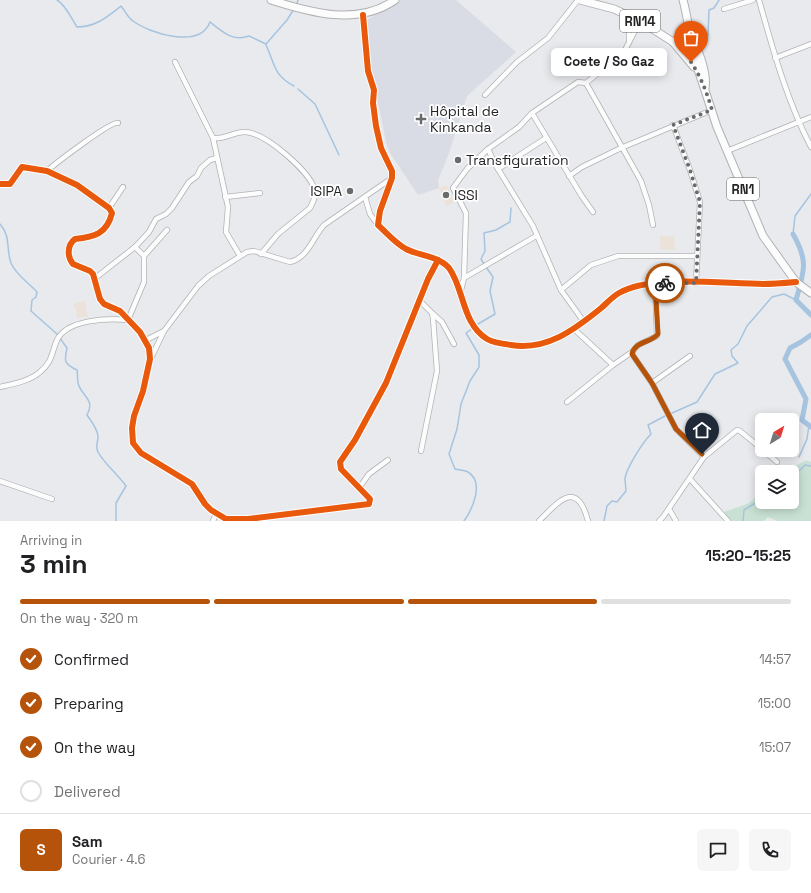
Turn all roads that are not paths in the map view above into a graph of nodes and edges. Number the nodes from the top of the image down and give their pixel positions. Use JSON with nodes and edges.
{"nodes":[{"id":1,"x":271,"y":0,"type":"edge"},
{"id":2,"x":395,"y":0,"type":"edge"},
{"id":3,"x":579,"y":0,"type":"edge"},
{"id":4,"x":683,"y":0,"type":"edge"},
{"id":5,"x":753,"y":0,"type":"edge"},
{"id":6,"x":759,"y":0,"type":"edge"},
{"id":7,"x":724,"y":9,"type":"dead end"},
{"id":8,"x":363,"y":15,"type":"junction"},
{"id":9,"x":629,"y":16,"type":"junction"},
{"id":10,"x":640,"y":21,"type":"junction"},
{"id":11,"x":690,"y":31,"type":"junction"},
{"id":12,"x":629,"y":42,"type":"junction"},
{"id":13,"x":673,"y":42,"type":"junction"},
{"id":14,"x":810,"y":46,"type":"edge"},
{"id":15,"x":693,"y":54,"type":"junction"},
{"id":16,"x":700,"y":58,"type":"junction"},
{"id":17,"x":775,"y":58,"type":"junction"},
{"id":18,"x":175,"y":62,"type":"dead end"},
{"id":19,"x":698,"y":72,"type":"junction"},
{"id":20,"x":586,"y":83,"type":"junction"},
{"id":21,"x":705,"y":88,"type":"junction"},
{"id":22,"x":485,"y":95,"type":"dead end"},
{"id":23,"x":712,"y":110,"type":"junction"},
{"id":24,"x":532,"y":113,"type":"junction"},
{"id":25,"x":811,"y":117,"type":"edge"},
{"id":26,"x":118,"y":123,"type":"dead end"},
{"id":27,"x":798,"y":123,"type":"junction"},
{"id":28,"x":673,"y":125,"type":"junction"},
{"id":29,"x":213,"y":138,"type":"junction"},
{"id":30,"x":546,"y":138,"type":"junction"},
{"id":31,"x":621,"y":148,"type":"junction"},
{"id":32,"x":811,"y":148,"type":"edge"},
{"id":33,"x":488,"y":149,"type":"junction"},
{"id":34,"x":727,"y":151,"type":"junction"},
{"id":35,"x":217,"y":158,"type":"junction"},
{"id":36,"x":498,"y":169,"type":"junction"},
{"id":37,"x":47,"y":171,"type":"junction"},
{"id":38,"x":569,"y":176,"type":"junction"},
{"id":39,"x":392,"y":178,"type":"junction"},
{"id":40,"x":0,"y":184,"type":"edge"},
{"id":41,"x":123,"y":187,"type":"dead end"},
{"id":42,"x":260,"y":193,"type":"dead end"},
{"id":43,"x":225,"y":197,"type":"junction"},
{"id":44,"x":366,"y":197,"type":"junction"},
{"id":45,"x":108,"y":208,"type":"junction"},
{"id":46,"x":593,"y":212,"type":"dead end"},
{"id":47,"x":378,"y":225,"type":"junction"},
{"id":48,"x":653,"y":225,"type":"dead end"},
{"id":49,"x":167,"y":230,"type":"dead end"},
{"id":50,"x":536,"y":236,"type":"junction"},
{"id":51,"x":135,"y":246,"type":"junction"},
{"id":52,"x":261,"y":254,"type":"junction"},
{"id":53,"x":144,"y":256,"type":"junction"},
{"id":54,"x":240,"y":256,"type":"junction"},
{"id":55,"x":698,"y":256,"type":"junction"},
{"id":56,"x":438,"y":260,"type":"junction"},
{"id":57,"x":464,"y":278,"type":"junction"},
{"id":58,"x":94,"y":279,"type":"junction"},
{"id":59,"x":796,"y":282,"type":"junction"},
{"id":60,"x":696,"y":283,"type":"junction"},
{"id":61,"x":655,"y":284,"type":"junction"},
{"id":62,"x":561,"y":290,"type":"junction"},
{"id":63,"x":810,"y":292,"type":"edge"},
{"id":64,"x":459,"y":296,"type":"junction"},
{"id":65,"x":420,"y":301,"type":"junction"},
{"id":66,"x":432,"y":313,"type":"junction"},
{"id":67,"x":128,"y":320,"type":"junction"},
{"id":68,"x":584,"y":322,"type":"junction"},
{"id":69,"x":574,"y":329,"type":"junction"},
{"id":70,"x":164,"y":331,"type":"junction"},
{"id":71,"x":146,"y":340,"type":"junction"},
{"id":72,"x":454,"y":344,"type":"dead end"},
{"id":73,"x":632,"y":352,"type":"junction"},
{"id":74,"x":690,"y":356,"type":"dead end"},
{"id":75,"x":150,"y":359,"type":"junction"},
{"id":76,"x":613,"y":365,"type":"junction"},
{"id":77,"x":652,"y":383,"type":"junction"},
{"id":78,"x":0,"y":387,"type":"edge"},
{"id":79,"x":566,"y":402,"type":"dead end"},
{"id":80,"x":755,"y":444,"type":"edge"},
{"id":81,"x":421,"y":451,"type":"dead end"},
{"id":82,"x":704,"y":457,"type":"junction"},
{"id":83,"x":771,"y":457,"type":"edge"},
{"id":84,"x":388,"y":460,"type":"dead end"},
{"id":85,"x":777,"y":462,"type":"dead end"},
{"id":86,"x":690,"y":479,"type":"junction"},
{"id":87,"x":0,"y":481,"type":"edge"},
{"id":88,"x":359,"y":488,"type":"junction"},
{"id":89,"x":52,"y":499,"type":"dead end"},
{"id":90,"x":669,"y":509,"type":"junction"},
{"id":91,"x":216,"y":514,"type":"junction"},
{"id":92,"x":213,"y":521,"type":"edge"},
{"id":93,"x":539,"y":521,"type":"edge"},
{"id":94,"x":588,"y":521,"type":"edge"},
{"id":95,"x":658,"y":521,"type":"edge"},
{"id":96,"x":676,"y":521,"type":"edge"},
{"id":97,"x":728,"y":521,"type":"edge"}],
"edges":[{"from":1,"to":8,"type":"highway"},
{"from":2,"to":8,"type":"highway"},
{"from":3,"to":9,"type":"highway","number":"RN14"},
{"from":3,"to":22,"type":"street"},
{"from":4,"to":11,"type":"highway","number":"RN1"},
{"from":5,"to":7,"type":"street"},
{"from":6,"to":17,"type":"street"},
{"from":8,"to":39,"type":"street"},
{"from":9,"to":10,"type":"highway","number":"RN14"},
{"from":9,"to":12,"type":"street"},
{"from":10,"to":12,"type":"street"},
{"from":10,"to":13,"type":"highway","number":"RN14"},
{"from":11,"to":13,"type":"highway"},
{"from":11,"to":15,"type":"highway","number":"RN1"},
{"from":11,"to":16,"type":"highway","number":"RN1"},
{"from":12,"to":20,"type":"street"},
{"from":13,"to":15,"type":"highway","number":"RN14"},
{"from":13,"to":19,"type":"highway"},
{"from":14,"to":17,"type":"street"},
{"from":15,"to":16,"type":"highway","number":"RN14"},
{"from":15,"to":19,"type":"highway","number":"RN1"},
{"from":16,"to":21,"type":"highway","number":"RN1"},
{"from":17,"to":27,"type":"street"},
{"from":18,"to":29,"type":"street"},
{"from":19,"to":21,"type":"highway","number":"RN1"},
{"from":20,"to":24,"type":"street"},
{"from":20,"to":31,"type":"street"},
{"from":21,"to":23,"type":"highway","number":"RN1"},
{"from":23,"to":28,"type":"street"},
{"from":23,"to":34,"type":"highway","number":"RN1"},
{"from":24,"to":30,"type":"street"},
{"from":24,"to":33,"type":"street"},
{"from":25,"to":27,"type":"street"},
{"from":26,"to":37,"type":"street"},
{"from":27,"to":32,"type":"street"},
{"from":27,"to":34,"type":"street"},
{"from":28,"to":31,"type":"street"},
{"from":28,"to":55,"type":"street"},
{"from":29,"to":35,"type":"street"},
{"from":29,"to":52,"type":"street"},
{"from":30,"to":36,"type":"street"},
{"from":30,"to":38,"type":"street"},
{"from":31,"to":38,"type":"street"},
{"from":31,"to":48,"type":"street"},
{"from":33,"to":36,"type":"street"},
{"from":33,"to":57,"type":"street"},
{"from":34,"to":59,"type":"highway","number":"RN1"},
{"from":35,"to":43,"type":"street"},
{"from":35,"to":51,"type":"street"},
{"from":36,"to":50,"type":"street"},
{"from":37,"to":40,"type":"street"},
{"from":37,"to":45,"type":"street"},
{"from":38,"to":46,"type":"street"},
{"from":39,"to":44,"type":"street"},
{"from":39,"to":47,"type":"street"},
{"from":41,"to":45,"type":"street"},
{"from":42,"to":43,"type":"street"},
{"from":43,"to":54,"type":"street"},
{"from":44,"to":47,"type":"street"},
{"from":44,"to":52,"type":"street"},
{"from":45,"to":58,"type":"street"},
{"from":47,"to":56,"type":"street"},
{"from":49,"to":53,"type":"street"},
{"from":50,"to":57,"type":"street"},
{"from":50,"to":62,"type":"street"},
{"from":51,"to":53,"type":"street"},
{"from":51,"to":58,"type":"street"},
{"from":52,"to":54,"type":"street"},
{"from":53,"to":67,"type":"street"},
{"from":54,"to":70,"type":"street"},
{"from":55,"to":60,"type":"street"},
{"from":55,"to":62,"type":"street"},
{"from":56,"to":64,"type":"street"},
{"from":56,"to":65,"type":"street"},
{"from":57,"to":64,"type":"street"},
{"from":58,"to":67,"type":"street"},
{"from":59,"to":60,"type":"street"},
{"from":59,"to":63,"type":"highway","number":"RN1"},
{"from":60,"to":61,"type":"street"},
{"from":61,"to":68,"type":"street"},
{"from":61,"to":73,"type":"street"},
{"from":62,"to":68,"type":"street"},
{"from":64,"to":69,"type":"street"},
{"from":65,"to":66,"type":"street"},
{"from":65,"to":88,"type":"street"},
{"from":66,"to":72,"type":"street"},
{"from":66,"to":81,"type":"street"},
{"from":67,"to":71,"type":"street"},
{"from":67,"to":78,"type":"street"},
{"from":68,"to":69,"type":"street"},
{"from":69,"to":76,"type":"street"},
{"from":70,"to":71,"type":"street"},
{"from":70,"to":75,"type":"street"},
{"from":71,"to":75,"type":"street"},
{"from":73,"to":76,"type":"street"},
{"from":73,"to":77,"type":"street"},
{"from":74,"to":77,"type":"street"},
{"from":75,"to":91,"type":"street"},
{"from":76,"to":79,"type":"street"},
{"from":77,"to":82,"type":"street"},
{"from":80,"to":82,"type":"street"},
{"from":82,"to":86,"type":"street"},
{"from":83,"to":85,"type":"street"},
{"from":84,"to":88,"type":"street"},
{"from":86,"to":90,"type":"street"},
{"from":86,"to":97,"type":"street"},
{"from":87,"to":89,"type":"street"},
{"from":88,"to":91,"type":"street"},
{"from":90,"to":95,"type":"street"},
{"from":90,"to":96,"type":"street"},
{"from":91,"to":92,"type":"street"},
{"from":93,"to":94,"type":"street"}]}
